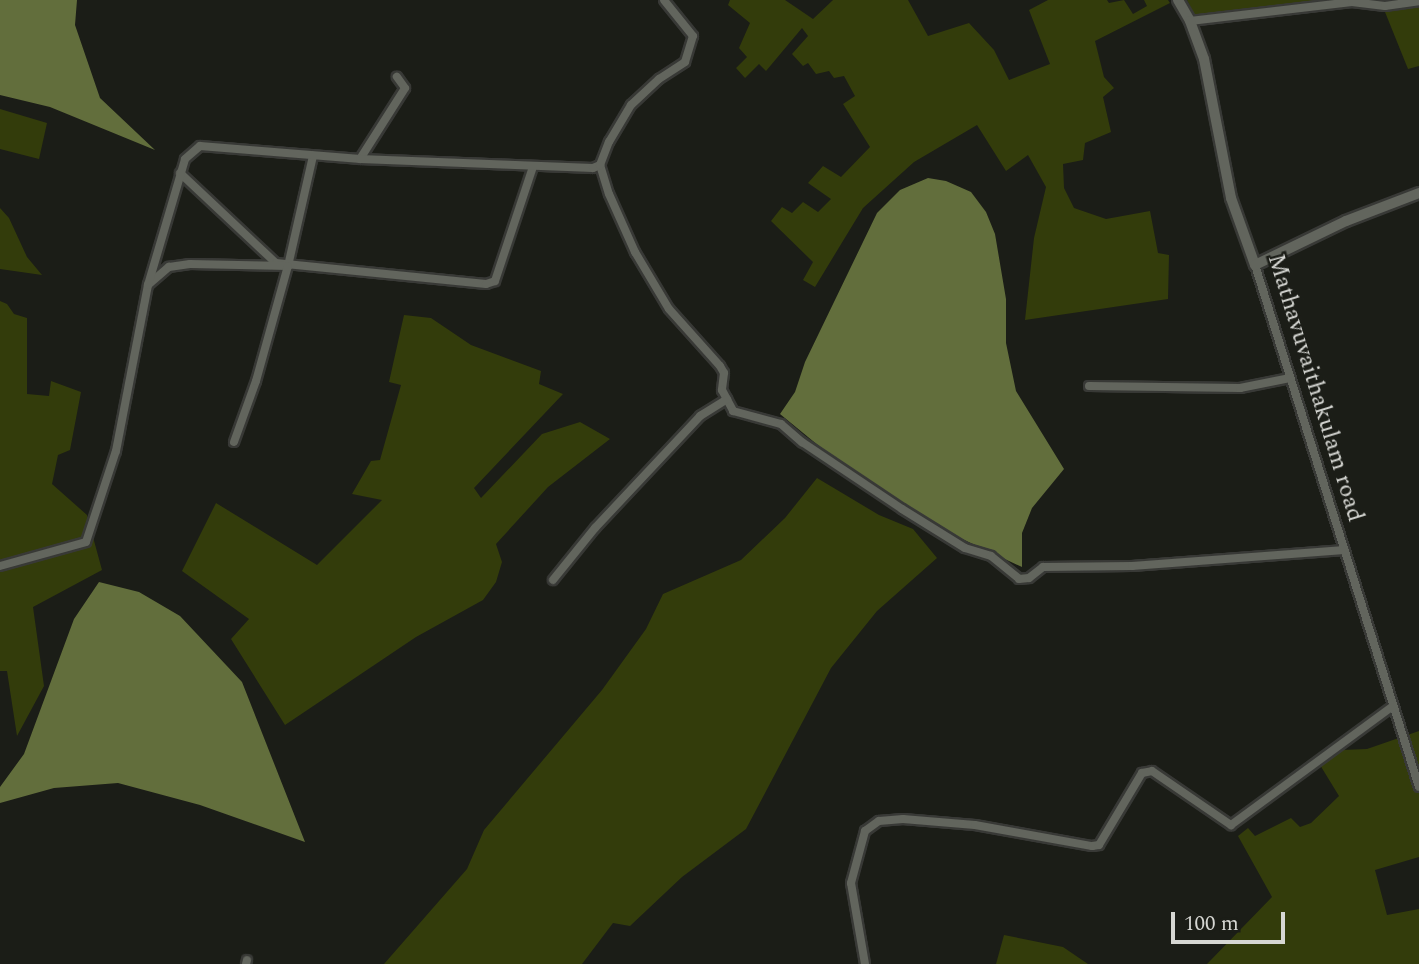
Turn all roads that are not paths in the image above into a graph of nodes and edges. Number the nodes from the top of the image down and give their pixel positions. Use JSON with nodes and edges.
{"nodes":[{"id":1,"x":664,"y":0,"type":"edge"},
{"id":2,"x":1178,"y":0,"type":"edge"},
{"id":3,"x":1419,"y":1,"type":"edge"},
{"id":4,"x":1190,"y":21,"type":"junction"},
{"id":5,"x":397,"y":77,"type":"dead end"},
{"id":6,"x":313,"y":156,"type":"junction"},
{"id":7,"x":360,"y":159,"type":"junction"},
{"id":8,"x":600,"y":165,"type":"junction"},
{"id":9,"x":533,"y":167,"type":"junction"},
{"id":10,"x":180,"y":173,"type":"junction"},
{"id":11,"x":1419,"y":193,"type":"edge"},
{"id":12,"x":1255,"y":265,"type":"junction"},
{"id":13,"x":288,"y":266,"type":"junction"},
{"id":14,"x":148,"y":285,"type":"junction"},
{"id":15,"x":1290,"y":378,"type":"junction"},
{"id":16,"x":1089,"y":386,"type":"dead end"},
{"id":17,"x":727,"y":399,"type":"junction"},
{"id":18,"x":234,"y":442,"type":"dead end"},
{"id":19,"x":1344,"y":550,"type":"junction"},
{"id":20,"x":0,"y":566,"type":"edge"},
{"id":21,"x":553,"y":580,"type":"dead end"},
{"id":22,"x":1393,"y":706,"type":"junction"},
{"id":23,"x":1419,"y":787,"type":"edge"},
{"id":24,"x":866,"y":964,"type":"edge"}],
"edges":[{"from":1,"to":8,"type":"street"},
{"from":2,"to":4,"type":"street","name":"Mathavuvaithakulam road"},
{"from":3,"to":4,"type":"street"},
{"from":4,"to":12,"type":"street","name":"Mathavuvaithakulam road"},
{"from":5,"to":7,"type":"street"},
{"from":6,"to":7,"type":"street"},
{"from":6,"to":10,"type":"street"},
{"from":6,"to":13,"type":"street"},
{"from":7,"to":9,"type":"street"},
{"from":8,"to":9,"type":"street"},
{"from":8,"to":17,"type":"street"},
{"from":9,"to":13,"type":"street"},
{"from":10,"to":13,"type":"street"},
{"from":10,"to":14,"type":"street"},
{"from":11,"to":12,"type":"street"},
{"from":12,"to":15,"type":"street","name":"Mathavuvaithakulam road"},
{"from":13,"to":14,"type":"street"},
{"from":13,"to":18,"type":"street"},
{"from":14,"to":20,"type":"street"},
{"from":15,"to":16,"type":"street"},
{"from":15,"to":19,"type":"street","name":"Mathavuvaithakulam road"},
{"from":17,"to":19,"type":"street"},
{"from":17,"to":21,"type":"street"},
{"from":19,"to":22,"type":"street","name":"Mathavuvaithakulam road"},
{"from":22,"to":23,"type":"street","name":"Mathavuvaithakulam road"},
{"from":22,"to":24,"type":"street"}]}
